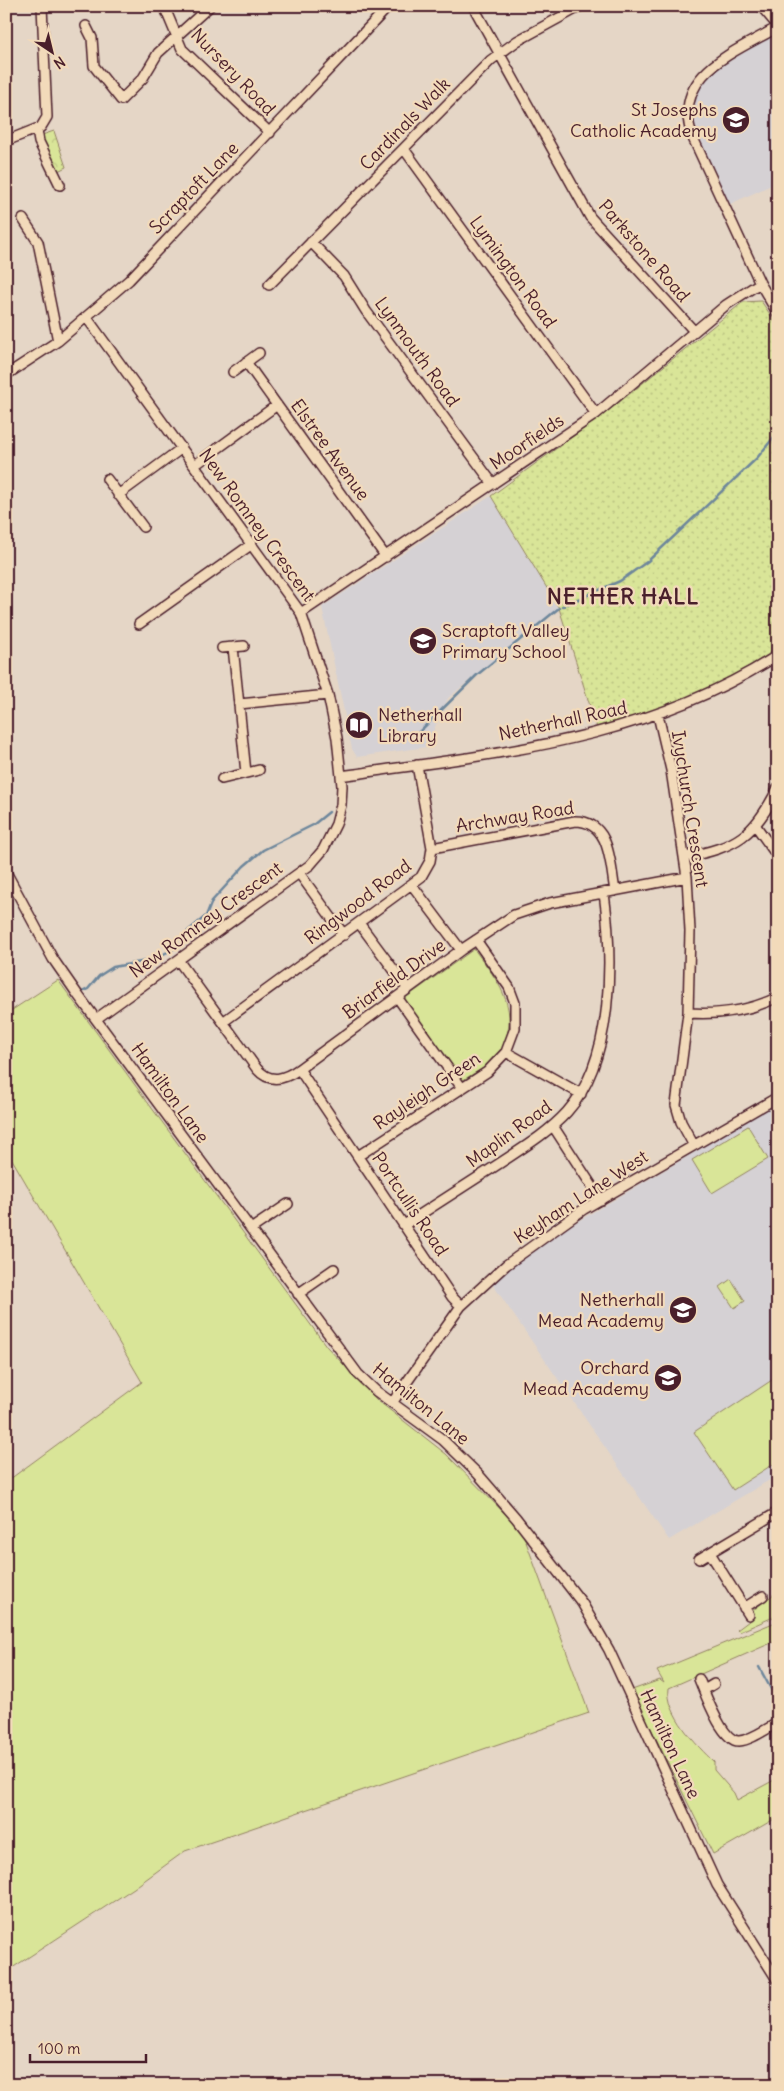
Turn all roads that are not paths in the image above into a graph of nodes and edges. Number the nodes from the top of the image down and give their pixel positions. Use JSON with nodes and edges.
{"nodes":[{"id":1,"x":42,"y":6,"type":"edge"},
{"id":2,"x":164,"y":6,"type":"edge"},
{"id":3,"x":210,"y":6,"type":"edge"},
{"id":4,"x":389,"y":6,"type":"edge"},
{"id":5,"x":473,"y":6,"type":"edge"},
{"id":6,"x":581,"y":6,"type":"edge"},
{"id":7,"x":761,"y":6,"type":"edge"},
{"id":8,"x":86,"y":26,"type":"dead end"},
{"id":9,"x":778,"y":27,"type":"edge"},
{"id":10,"x":176,"y":38,"type":"junction"},
{"id":11,"x":498,"y":54,"type":"junction"},
{"id":12,"x":37,"y":130,"type":"junction"},
{"id":13,"x":270,"y":132,"type":"junction"},
{"id":14,"x":6,"y":141,"type":"edge"},
{"id":15,"x":404,"y":149,"type":"junction"},
{"id":16,"x":60,"y":185,"type":"dead end"},
{"id":17,"x":23,"y":219,"type":"dead end"},
{"id":18,"x":311,"y":242,"type":"junction"},
{"id":19,"x":760,"y":283,"type":"junction"},
{"id":20,"x":268,"y":285,"type":"dead end"},
{"id":21,"x":778,"y":314,"type":"edge"},
{"id":22,"x":87,"y":318,"type":"junction"},
{"id":23,"x":694,"y":331,"type":"junction"},
{"id":24,"x":58,"y":341,"type":"junction"},
{"id":25,"x":259,"y":353,"type":"dead end"},
{"id":26,"x":246,"y":362,"type":"junction"},
{"id":27,"x":233,"y":372,"type":"dead end"},
{"id":28,"x":6,"y":375,"type":"edge"},
{"id":29,"x":277,"y":405,"type":"junction"},
{"id":30,"x":596,"y":414,"type":"junction"},
{"id":31,"x":182,"y":448,"type":"junction"},
{"id":32,"x":195,"y":466,"type":"junction"},
{"id":33,"x":106,"y":480,"type":"dead end"},
{"id":34,"x":493,"y":484,"type":"junction"},
{"id":35,"x":118,"y":495,"type":"junction"},
{"id":36,"x":143,"y":528,"type":"dead end"},
{"id":37,"x":252,"y":544,"type":"junction"},
{"id":38,"x":386,"y":557,"type":"junction"},
{"id":39,"x":301,"y":613,"type":"junction"},
{"id":40,"x":139,"y":624,"type":"dead end"},
{"id":41,"x":244,"y":646,"type":"dead end"},
{"id":42,"x":233,"y":647,"type":"junction"},
{"id":43,"x":222,"y":648,"type":"dead end"},
{"id":44,"x":778,"y":655,"type":"edge"},
{"id":45,"x":328,"y":695,"type":"junction"},
{"id":46,"x":239,"y":704,"type":"junction"},
{"id":47,"x":658,"y":715,"type":"junction"},
{"id":48,"x":417,"y":765,"type":"junction"},
{"id":49,"x":259,"y":770,"type":"dead end"},
{"id":50,"x":246,"y":773,"type":"junction"},
{"id":51,"x":341,"y":776,"type":"junction"},
{"id":52,"x":222,"y":779,"type":"dead end"},
{"id":53,"x":778,"y":788,"type":"edge"},
{"id":54,"x":756,"y":826,"type":"junction"},
{"id":55,"x":432,"y":848,"type":"junction"},
{"id":56,"x":685,"y":857,"type":"junction"},
{"id":57,"x":778,"y":857,"type":"edge"},
{"id":58,"x":6,"y":872,"type":"edge"},
{"id":59,"x":299,"y":873,"type":"junction"},
{"id":60,"x":687,"y":877,"type":"junction"},
{"id":61,"x":412,"y":885,"type":"junction"},
{"id":62,"x":615,"y":890,"type":"junction"},
{"id":63,"x":604,"y":893,"type":"junction"},
{"id":64,"x":359,"y":923,"type":"junction"},
{"id":65,"x":344,"y":935,"type":"junction"},
{"id":66,"x":476,"y":940,"type":"junction"},
{"id":67,"x":461,"y":950,"type":"junction"},
{"id":68,"x":178,"y":960,"type":"junction"},
{"id":69,"x":408,"y":989,"type":"junction"},
{"id":70,"x":397,"y":997,"type":"junction"},
{"id":71,"x":778,"y":997,"type":"edge"},
{"id":72,"x":688,"y":1013,"type":"junction"},
{"id":73,"x":96,"y":1019,"type":"junction"},
{"id":74,"x":223,"y":1022,"type":"junction"},
{"id":75,"x":506,"y":1052,"type":"junction"},
{"id":76,"x":299,"y":1069,"type":"junction"},
{"id":77,"x":462,"y":1088,"type":"junction"},
{"id":78,"x":581,"y":1094,"type":"junction"},
{"id":79,"x":778,"y":1097,"type":"edge"},
{"id":80,"x":553,"y":1126,"type":"junction"},
{"id":81,"x":693,"y":1144,"type":"junction"},
{"id":82,"x":358,"y":1156,"type":"junction"},
{"id":83,"x":601,"y":1200,"type":"junction"},
{"id":84,"x":288,"y":1204,"type":"dead end"},
{"id":85,"x":404,"y":1225,"type":"junction"},
{"id":86,"x":251,"y":1229,"type":"junction"},
{"id":87,"x":334,"y":1269,"type":"dead end"},
{"id":88,"x":298,"y":1294,"type":"junction"},
{"id":89,"x":461,"y":1306,"type":"junction"},
{"id":90,"x":392,"y":1404,"type":"junction"},
{"id":91,"x":778,"y":1512,"type":"edge"},
{"id":92,"x":710,"y":1553,"type":"junction"},
{"id":93,"x":700,"y":1559,"type":"dead end"},
{"id":94,"x":764,"y":1596,"type":"dead end"},
{"id":95,"x":699,"y":1678,"type":"dead end"},
{"id":96,"x":714,"y":1684,"type":"dead end"},
{"id":97,"x":704,"y":1690,"type":"junction"},
{"id":98,"x":778,"y":1722,"type":"edge"},
{"id":99,"x":778,"y":1981,"type":"edge"}],
"edges":[{"from":1,"to":12,"type":"street"},
{"from":2,"to":10,"type":"street","name":"Nursery Road"},
{"from":3,"to":10,"type":"street"},
{"from":4,"to":13,"type":"street","name":"Scraptoft Lane"},
{"from":5,"to":11,"type":"street","name":"Parkstone Road"},
{"from":6,"to":11,"type":"street","name":"Cardinals Walk"},
{"from":7,"to":9,"type":"street"},
{"from":8,"to":10,"type":"street"},
{"from":9,"to":19,"type":"street"},
{"from":10,"to":13,"type":"street","name":"Nursery Road"},
{"from":11,"to":15,"type":"street","name":"Cardinals Walk"},
{"from":11,"to":23,"type":"street","name":"Parkstone Road"},
{"from":12,"to":14,"type":"street"},
{"from":12,"to":16,"type":"street"},
{"from":13,"to":22,"type":"street","name":"Scraptoft Lane"},
{"from":15,"to":18,"type":"street","name":"Cardinals Walk"},
{"from":15,"to":30,"type":"street","name":"Lymington Road"},
{"from":17,"to":24,"type":"street"},
{"from":18,"to":20,"type":"street","name":"Cardinals Walk"},
{"from":18,"to":34,"type":"street","name":"Lynmouth Road"},
{"from":19,"to":21,"type":"street"},
{"from":19,"to":23,"type":"street","name":"Moorfields"},
{"from":22,"to":24,"type":"street","name":"Scraptoft Lane"},
{"from":22,"to":31,"type":"street","name":"New Romney Crescent"},
{"from":23,"to":30,"type":"street","name":"Moorfields"},
{"from":24,"to":28,"type":"street","name":"Scraptoft Lane"},
{"from":25,"to":26,"type":"street"},
{"from":26,"to":27,"type":"street"},
{"from":26,"to":29,"type":"street","name":"Elstree Avenue"},
{"from":29,"to":32,"type":"street"},
{"from":29,"to":38,"type":"street","name":"Elstree Avenue"},
{"from":30,"to":34,"type":"street","name":"Moorfields"},
{"from":31,"to":32,"type":"street","name":"New Romney Crescent"},
{"from":31,"to":35,"type":"street"},
{"from":32,"to":37,"type":"street","name":"New Romney Crescent"},
{"from":33,"to":35,"type":"street"},
{"from":34,"to":38,"type":"street","name":"Moorfields"},
{"from":35,"to":36,"type":"street"},
{"from":37,"to":39,"type":"street","name":"New Romney Crescent"},
{"from":37,"to":40,"type":"street"},
{"from":38,"to":39,"type":"street","name":"Moorfields"},
{"from":39,"to":45,"type":"street","name":"New Romney Crescent"},
{"from":41,"to":42,"type":"street"},
{"from":42,"to":43,"type":"street"},
{"from":42,"to":46,"type":"street"},
{"from":44,"to":47,"type":"street","name":"Netherhall Road"},
{"from":45,"to":46,"type":"street"},
{"from":45,"to":51,"type":"street","name":"New Romney Crescent"},
{"from":46,"to":50,"type":"street"},
{"from":47,"to":48,"type":"street","name":"Netherhall Road"},
{"from":47,"to":56,"type":"street","name":"Ivychurch Crescent"},
{"from":48,"to":51,"type":"street","name":"Netherhall Road"},
{"from":48,"to":55,"type":"street","name":"Ringwood Road"},
{"from":49,"to":50,"type":"street"},
{"from":50,"to":52,"type":"street"},
{"from":51,"to":59,"type":"street","name":"New Romney Crescent"},
{"from":53,"to":54,"type":"street"},
{"from":54,"to":56,"type":"street"},
{"from":54,"to":57,"type":"street"},
{"from":55,"to":61,"type":"street","name":"Ringwood Road"},
{"from":55,"to":62,"type":"street","name":"Archway Road"},
{"from":56,"to":60,"type":"street","name":"Ivychurch Crescent"},
{"from":58,"to":73,"type":"street","name":"Hamilton Lane"},
{"from":59,"to":65,"type":"street"},
{"from":59,"to":68,"type":"street","name":"New Romney Crescent"},
{"from":60,"to":62,"type":"street","name":"Briarfield Drive"},
{"from":60,"to":72,"type":"street","name":"Ivychurch Crescent"},
{"from":61,"to":64,"type":"street","name":"Ringwood Road"},
{"from":61,"to":67,"type":"street"},
{"from":62,"to":63,"type":"street","name":"Briarfield Drive"},
{"from":63,"to":66,"type":"street","name":"Briarfield Drive"},
{"from":63,"to":78,"type":"street","name":"Maplin Road"},
{"from":64,"to":65,"type":"street","name":"Ringwood Road"},
{"from":64,"to":69,"type":"street"},
{"from":65,"to":74,"type":"street","name":"Ringwood Road"},
{"from":66,"to":67,"type":"street","name":"Briarfield Drive"},
{"from":66,"to":75,"type":"street","name":"Rayleigh Green"},
{"from":67,"to":69,"type":"street","name":"Briarfield Drive"},
{"from":68,"to":73,"type":"street","name":"New Romney Crescent"},
{"from":68,"to":74,"type":"street","name":"Briarfield Drive"},
{"from":69,"to":70,"type":"street","name":"Briarfield Drive"},
{"from":70,"to":76,"type":"street","name":"Briarfield Drive"},
{"from":70,"to":77,"type":"street"},
{"from":71,"to":72,"type":"street"},
{"from":72,"to":81,"type":"street","name":"Ivychurch Crescent"},
{"from":73,"to":86,"type":"street","name":"Hamilton Lane"},
{"from":74,"to":76,"type":"street","name":"Briarfield Drive"},
{"from":75,"to":77,"type":"street","name":"Rayleigh Green"},
{"from":75,"to":78,"type":"street"},
{"from":76,"to":82,"type":"street","name":"Portcullis Road"},
{"from":77,"to":82,"type":"street","name":"Rayleigh Green"},
{"from":78,"to":80,"type":"street","name":"Maplin Road"},
{"from":79,"to":81,"type":"street","name":"Keyham Lane West"},
{"from":80,"to":83,"type":"street"},
{"from":80,"to":85,"type":"street","name":"Maplin Road"},
{"from":81,"to":83,"type":"street","name":"Keyham Lane West"},
{"from":82,"to":85,"type":"street","name":"Portcullis Road"},
{"from":83,"to":89,"type":"street","name":"Keyham Lane West"},
{"from":84,"to":86,"type":"street"},
{"from":85,"to":89,"type":"street","name":"Portcullis Road"},
{"from":86,"to":88,"type":"street","name":"Hamilton Lane"},
{"from":87,"to":88,"type":"street"},
{"from":88,"to":90,"type":"street","name":"Hamilton Lane"},
{"from":89,"to":90,"type":"street","name":"Keyham Lane West"},
{"from":90,"to":99,"type":"street","name":"Hamilton Lane"},
{"from":91,"to":92,"type":"street"},
{"from":92,"to":93,"type":"street"},
{"from":92,"to":94,"type":"street"},
{"from":95,"to":97,"type":"street"},
{"from":96,"to":97,"type":"street"},
{"from":97,"to":98,"type":"street"}]}
